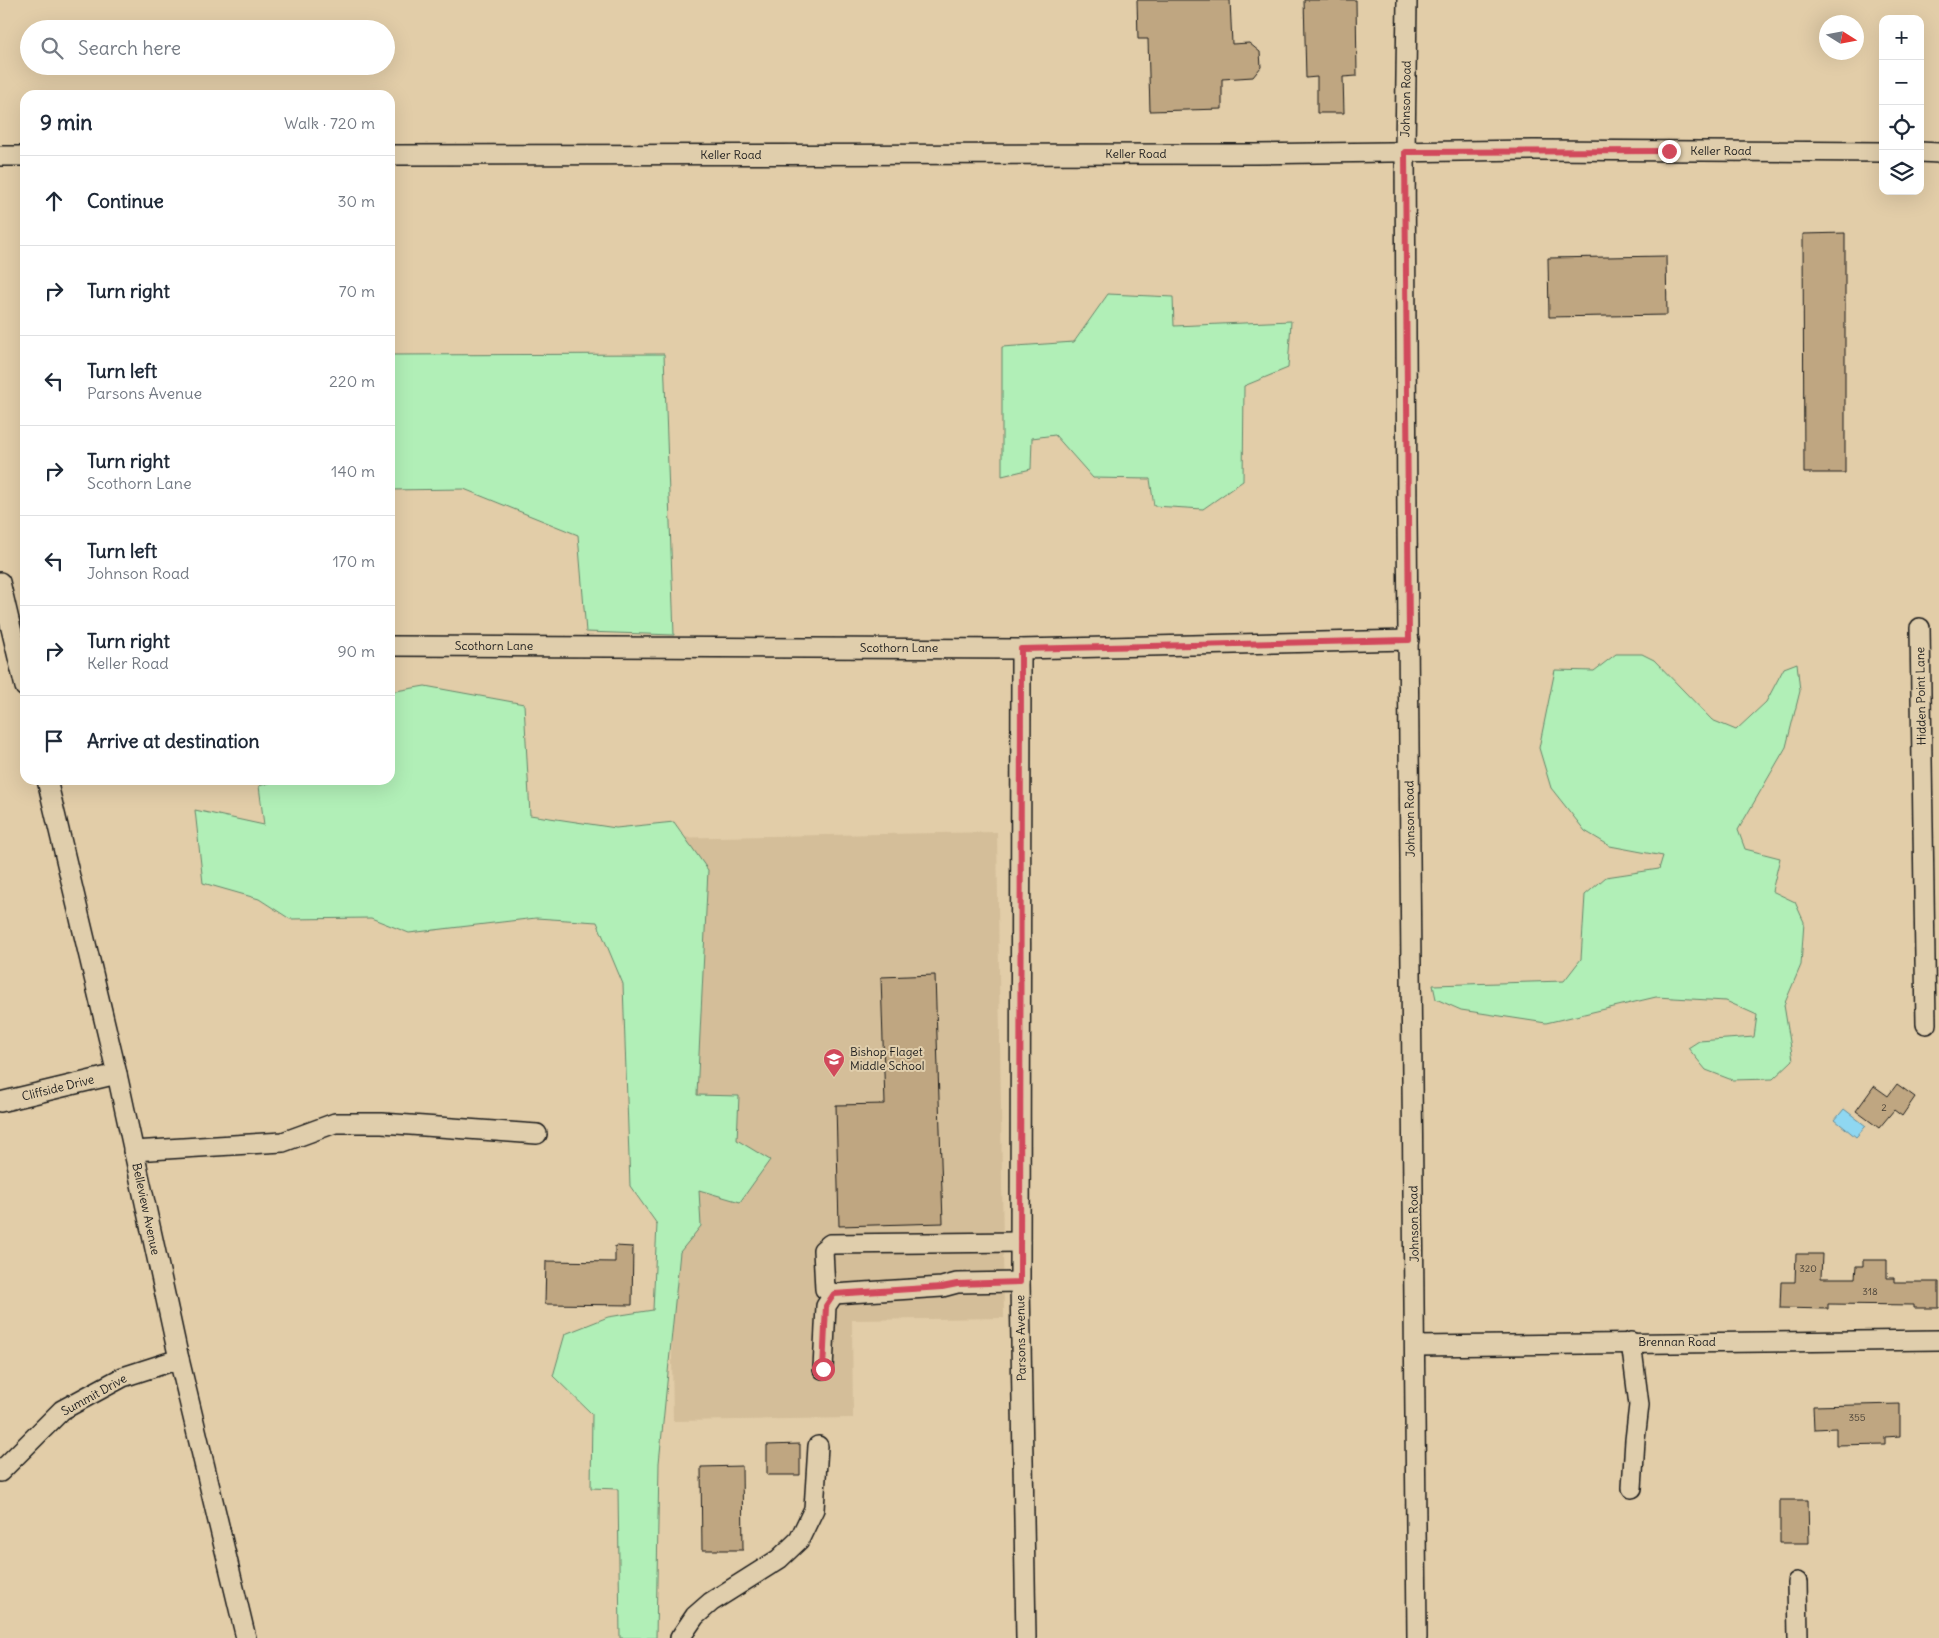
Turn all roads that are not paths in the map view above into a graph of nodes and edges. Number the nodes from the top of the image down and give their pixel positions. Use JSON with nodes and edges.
{"nodes":[{"id":1,"x":1406,"y":0,"type":"edge"},
{"id":2,"x":1405,"y":152,"type":"junction"},
{"id":3,"x":1879,"y":152,"type":"edge"},
{"id":4,"x":1924,"y":152,"type":"edge"},
{"id":5,"x":1939,"y":153,"type":"edge"},
{"id":6,"x":395,"y":155,"type":"edge"},
{"id":7,"x":0,"y":156,"type":"edge"},
{"id":8,"x":20,"y":156,"type":"edge"},
{"id":9,"x":0,"y":582,"type":"edge"},
{"id":10,"x":1920,"y":628,"type":"dead end"},
{"id":11,"x":1409,"y":640,"type":"junction"},
{"id":12,"x":20,"y":646,"type":"edge"},
{"id":13,"x":395,"y":646,"type":"edge"},
{"id":14,"x":1021,"y":649,"type":"junction"},
{"id":15,"x":48,"y":785,"type":"edge"},
{"id":16,"x":1931,"y":825,"type":"edge"},
{"id":17,"x":1926,"y":1024,"type":"dead end"},
{"id":18,"x":117,"y":1074,"type":"junction"},
{"id":19,"x":0,"y":1102,"type":"edge"},
{"id":20,"x":537,"y":1134,"type":"dead end"},
{"id":21,"x":133,"y":1151,"type":"junction"},
{"id":22,"x":1020,"y":1242,"type":"junction"},
{"id":23,"x":1020,"y":1282,"type":"junction"},
{"id":24,"x":834,"y":1294,"type":"junction"},
{"id":25,"x":1939,"y":1340,"type":"edge"},
{"id":26,"x":1632,"y":1342,"type":"junction"},
{"id":27,"x":1415,"y":1346,"type":"junction"},
{"id":28,"x":179,"y":1360,"type":"junction"},
{"id":29,"x":823,"y":1369,"type":"dead end"},
{"id":30,"x":818,"y":1446,"type":"dead end"},
{"id":31,"x":0,"y":1472,"type":"edge"},
{"id":32,"x":1632,"y":1488,"type":"dead end"},
{"id":33,"x":1797,"y":1582,"type":"dead end"},
{"id":34,"x":246,"y":1638,"type":"edge"},
{"id":35,"x":680,"y":1638,"type":"edge"},
{"id":36,"x":1026,"y":1638,"type":"edge"},
{"id":37,"x":1417,"y":1638,"type":"edge"},
{"id":38,"x":1798,"y":1638,"type":"edge"}],
"edges":[{"from":1,"to":2,"type":"street","name":"Johnson Road"},
{"from":2,"to":3,"type":"street","name":"Keller Road"},
{"from":2,"to":6,"type":"street","name":"Keller Road"},
{"from":2,"to":11,"type":"street","name":"Johnson Road"},
{"from":4,"to":5,"type":"street"},
{"from":7,"to":8,"type":"street"},
{"from":9,"to":12,"type":"street"},
{"from":10,"to":16,"type":"street","name":"Hidden Point Lane"},
{"from":11,"to":14,"type":"street","name":"Scothorn Lane"},
{"from":11,"to":27,"type":"street","name":"Johnson Road"},
{"from":13,"to":14,"type":"street","name":"Scothorn Lane"},
{"from":14,"to":22,"type":"street","name":"Parsons Avenue"},
{"from":15,"to":18,"type":"street","name":"Belleview Avenue"},
{"from":16,"to":17,"type":"street","name":"Hidden Point Lane"},
{"from":18,"to":19,"type":"street","name":"Cliffside Drive"},
{"from":18,"to":21,"type":"street","name":"Belleview Avenue"},
{"from":20,"to":21,"type":"street"},
{"from":21,"to":28,"type":"street","name":"Belleview Avenue"},
{"from":22,"to":23,"type":"street","name":"Parsons Avenue"},
{"from":22,"to":24,"type":"street"},
{"from":23,"to":24,"type":"street"},
{"from":23,"to":36,"type":"street","name":"Parsons Avenue"},
{"from":24,"to":29,"type":"street"},
{"from":25,"to":26,"type":"street","name":"Brennan Road"},
{"from":26,"to":27,"type":"street","name":"Brennan Road"},
{"from":26,"to":32,"type":"street"},
{"from":27,"to":37,"type":"street","name":"Johnson Road"},
{"from":28,"to":31,"type":"street","name":"Summit Drive"},
{"from":28,"to":34,"type":"street","name":"Belleview Avenue"},
{"from":30,"to":35,"type":"street"},
{"from":33,"to":38,"type":"street"}]}
